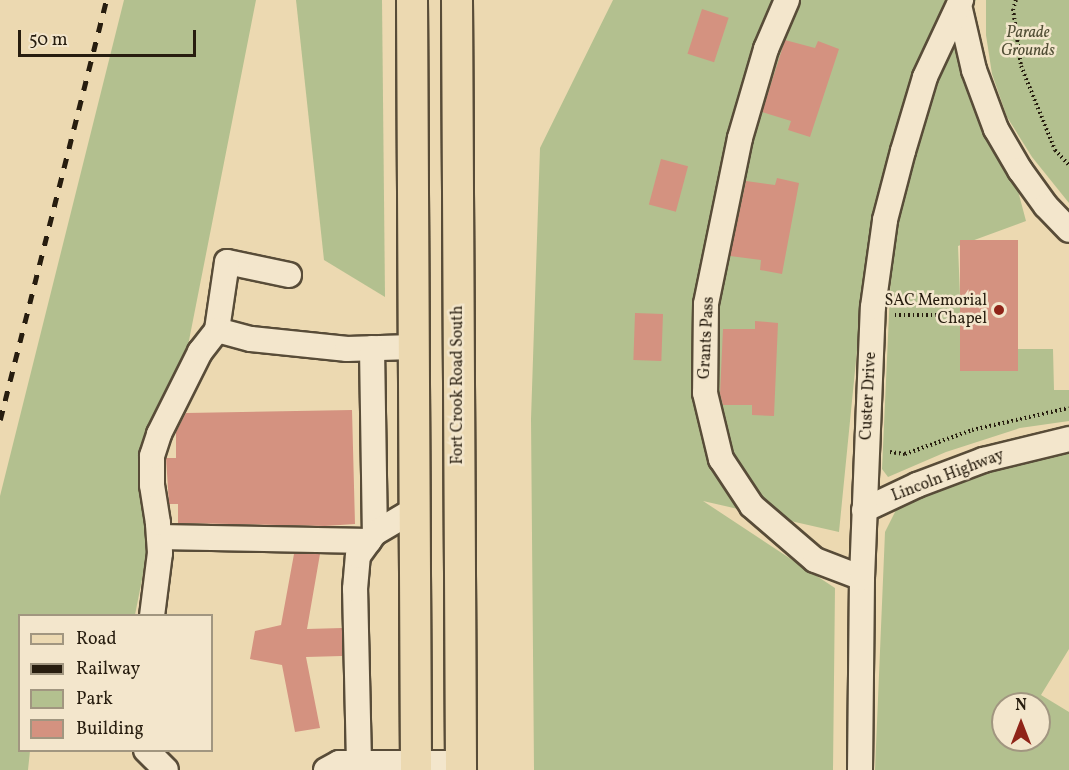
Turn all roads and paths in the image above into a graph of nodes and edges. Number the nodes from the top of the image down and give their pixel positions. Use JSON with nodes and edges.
{"nodes":[{"id":1,"x":412,"y":0,"type":"edge"},
{"id":2,"x":457,"y":0,"type":"edge"},
{"id":3,"x":787,"y":0,"type":"edge"},
{"id":4,"x":1016,"y":0,"type":"edge"},
{"id":5,"x":960,"y":3,"type":"edge"},
{"id":6,"x":1069,"y":165,"type":"edge"},
{"id":7,"x":1069,"y":230,"type":"edge"},
{"id":8,"x":289,"y":275,"type":"dead end"},
{"id":9,"x":873,"y":314,"type":"junction"},
{"id":10,"x":946,"y":315,"type":"dead end"},
{"id":11,"x":217,"y":330,"type":"junction"},
{"id":12,"x":413,"y":347,"type":"junction"},
{"id":13,"x":372,"y":348,"type":"junction"},
{"id":14,"x":1069,"y":408,"type":"edge"},
{"id":15,"x":1069,"y":439,"type":"edge"},
{"id":16,"x":866,"y":454,"type":"junction"},
{"id":17,"x":414,"y":510,"type":"junction"},
{"id":18,"x":864,"y":510,"type":"junction"},
{"id":19,"x":159,"y":537,"type":"junction"},
{"id":20,"x":372,"y":537,"type":"junction"},
{"id":21,"x":862,"y":578,"type":"junction"},
{"id":22,"x":152,"y":614,"type":"edge"},
{"id":23,"x":148,"y":752,"type":"edge"},
{"id":24,"x":359,"y":763,"type":"junction"},
{"id":25,"x":416,"y":766,"type":"edge"},
{"id":26,"x":461,"y":766,"type":"edge"},
{"id":27,"x":166,"y":770,"type":"edge"},
{"id":28,"x":326,"y":770,"type":"edge"},
{"id":29,"x":860,"y":770,"type":"edge"}],
"edges":[{"from":1,"to":12,"type":"main road"},
{"from":2,"to":26,"type":"main road","name":"Fort Crook Road South"},
{"from":3,"to":21,"type":"street","name":"Grants Pass"},
{"from":4,"to":6,"type":"path"},
{"from":5,"to":7,"type":"street"},
{"from":5,"to":9,"type":"street","name":"Custer Drive"},
{"from":8,"to":11,"type":"street"},
{"from":9,"to":10,"type":"path"},
{"from":9,"to":16,"type":"street","name":"Custer Drive"},
{"from":11,"to":13,"type":"street"},
{"from":11,"to":19,"type":"street"},
{"from":12,"to":13,"type":"street"},
{"from":12,"to":17,"type":"main road"},
{"from":13,"to":20,"type":"street"},
{"from":14,"to":16,"type":"path"},
{"from":15,"to":18,"type":"street","name":"Lincoln Highway"},
{"from":16,"to":18,"type":"street","name":"Custer Drive"},
{"from":17,"to":20,"type":"street"},
{"from":17,"to":25,"type":"main road"},
{"from":18,"to":21,"type":"street","name":"Custer Drive"},
{"from":19,"to":20,"type":"street"},
{"from":19,"to":22,"type":"street"},
{"from":20,"to":24,"type":"street"},
{"from":21,"to":29,"type":"street","name":"Custer Drive"},
{"from":23,"to":27,"type":"street"},
{"from":24,"to":25,"type":"street"},
{"from":24,"to":28,"type":"street"},
{"from":25,"to":26,"type":"street"}]}
